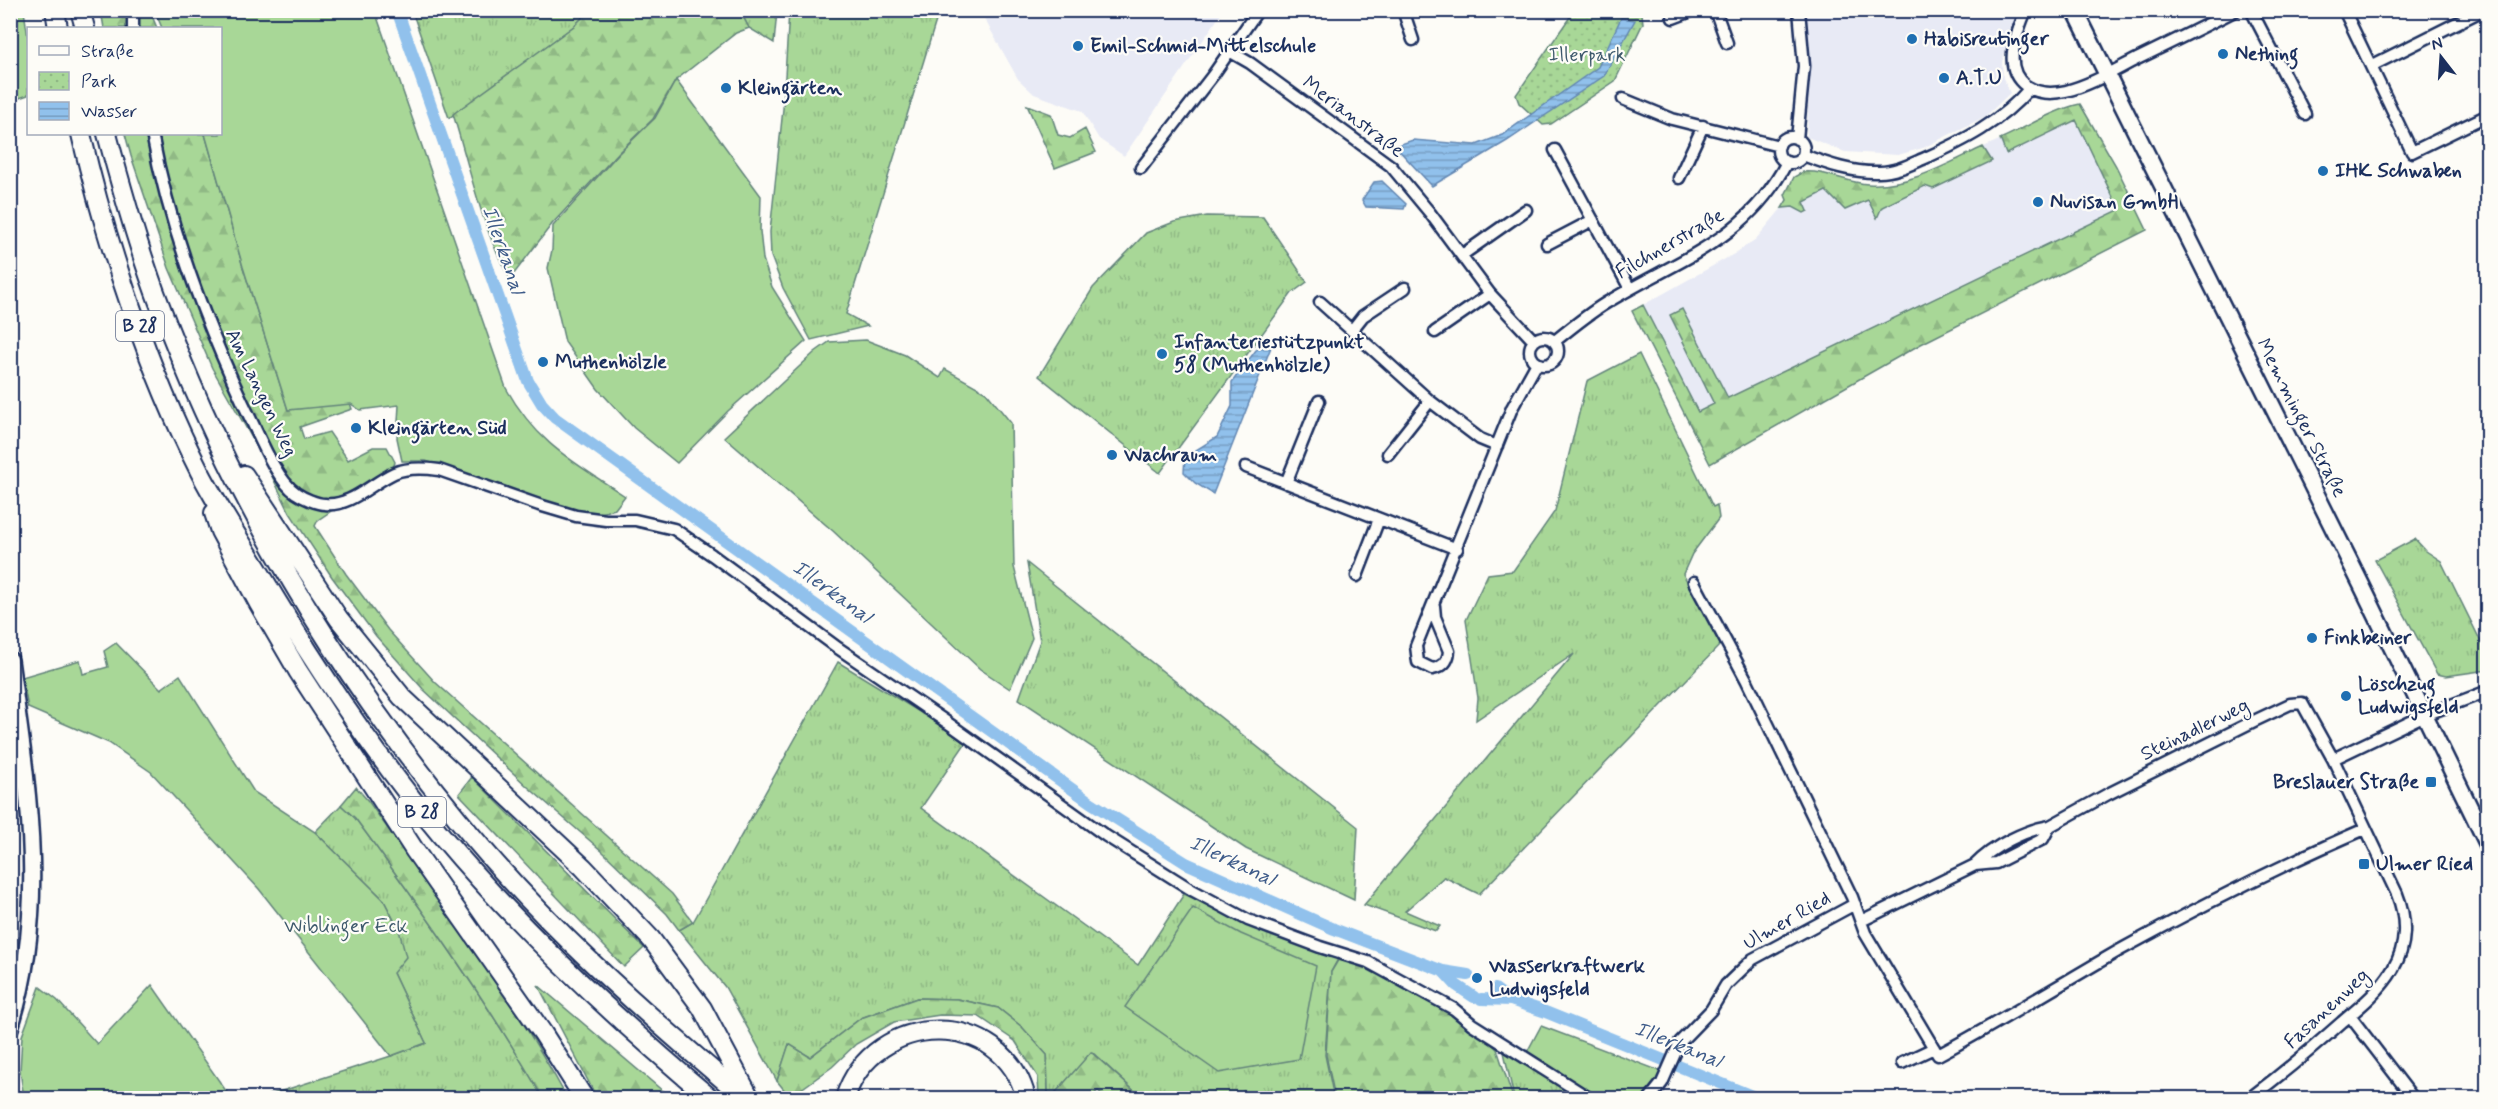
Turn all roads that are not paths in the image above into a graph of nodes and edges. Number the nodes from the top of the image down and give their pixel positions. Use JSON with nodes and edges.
{"nodes":[{"id":1,"x":55,"y":10,"type":"edge"},
{"id":2,"x":133,"y":10,"type":"edge"},
{"id":3,"x":1258,"y":10,"type":"edge"},
{"id":4,"x":1404,"y":10,"type":"edge"},
{"id":5,"x":1694,"y":10,"type":"edge"},
{"id":6,"x":1715,"y":10,"type":"edge"},
{"id":7,"x":1798,"y":10,"type":"edge"},
{"id":8,"x":2026,"y":10,"type":"edge"},
{"id":9,"x":2075,"y":10,"type":"edge"},
{"id":10,"x":2236,"y":10,"type":"edge"},
{"id":11,"x":2251,"y":10,"type":"edge"},
{"id":12,"x":2344,"y":10,"type":"edge"},
{"id":13,"x":2483,"y":10,"type":"edge"},
{"id":14,"x":1673,"y":18,"type":"dead end"},
{"id":15,"x":58,"y":27,"type":"edge"},
{"id":16,"x":133,"y":27,"type":"edge"},
{"id":17,"x":1413,"y":40,"type":"dead end"},
{"id":18,"x":1727,"y":43,"type":"dead end"},
{"id":19,"x":1229,"y":51,"type":"junction"},
{"id":20,"x":2371,"y":66,"type":"junction"},
{"id":21,"x":2107,"y":74,"type":"junction"},
{"id":22,"x":2027,"y":86,"type":"junction"},
{"id":23,"x":1623,"y":99,"type":"dead end"},
{"id":24,"x":2305,"y":114,"type":"dead end"},
{"id":25,"x":2487,"y":115,"type":"edge"},
{"id":26,"x":1703,"y":126,"type":"junction"},
{"id":27,"x":81,"y":135,"type":"edge"},
{"id":28,"x":106,"y":135,"type":"edge"},
{"id":29,"x":152,"y":135,"type":"edge"},
{"id":30,"x":1797,"y":139,"type":"junction"},
{"id":31,"x":1779,"y":146,"type":"junction"},
{"id":32,"x":1555,"y":150,"type":"dead end"},
{"id":33,"x":1803,"y":155,"type":"junction"},
{"id":34,"x":1787,"y":162,"type":"junction"},
{"id":35,"x":1141,"y":168,"type":"dead end"},
{"id":36,"x":1679,"y":178,"type":"dead end"},
{"id":37,"x":1526,"y":210,"type":"dead end"},
{"id":38,"x":1593,"y":220,"type":"junction"},
{"id":39,"x":1548,"y":244,"type":"dead end"},
{"id":40,"x":1462,"y":255,"type":"junction"},
{"id":41,"x":1405,"y":288,"type":"dead end"},
{"id":42,"x":1630,"y":289,"type":"junction"},
{"id":43,"x":1490,"y":294,"type":"junction"},
{"id":44,"x":1320,"y":302,"type":"dead end"},
{"id":45,"x":1352,"y":330,"type":"junction"},
{"id":46,"x":1435,"y":332,"type":"dead end"},
{"id":47,"x":1534,"y":341,"type":"junction"},
{"id":48,"x":1555,"y":341,"type":"junction"},
{"id":49,"x":1537,"y":363,"type":"junction"},
{"id":50,"x":1430,"y":400,"type":"junction"},
{"id":51,"x":1319,"y":401,"type":"dead end"},
{"id":52,"x":210,"y":426,"type":"junction"},
{"id":53,"x":1497,"y":446,"type":"junction"},
{"id":54,"x":1388,"y":454,"type":"dead end"},
{"id":55,"x":1246,"y":467,"type":"dead end"},
{"id":56,"x":200,"y":472,"type":"junction"},
{"id":57,"x":1287,"y":483,"type":"junction"},
{"id":58,"x":1379,"y":519,"type":"junction"},
{"id":59,"x":1457,"y":549,"type":"junction"},
{"id":60,"x":1357,"y":576,"type":"dead end"},
{"id":61,"x":1694,"y":582,"type":"dead end"},
{"id":62,"x":1434,"y":606,"type":"junction"},
{"id":63,"x":10,"y":660,"type":"edge"},
{"id":64,"x":2487,"y":691,"type":"edge"},
{"id":65,"x":2425,"y":715,"type":"junction"},
{"id":66,"x":2333,"y":759,"type":"junction"},
{"id":67,"x":2365,"y":829,"type":"junction"},
{"id":68,"x":2487,"y":845,"type":"edge"},
{"id":69,"x":1855,"y":904,"type":"junction"},
{"id":70,"x":1861,"y":921,"type":"junction"},
{"id":71,"x":2350,"y":1016,"type":"junction"},
{"id":72,"x":10,"y":1028,"type":"edge"},
{"id":73,"x":1934,"y":1048,"type":"junction"},
{"id":74,"x":1902,"y":1063,"type":"dead end"},
{"id":75,"x":584,"y":1098,"type":"edge"},
{"id":76,"x":710,"y":1098,"type":"edge"},
{"id":77,"x":747,"y":1098,"type":"edge"},
{"id":78,"x":845,"y":1098,"type":"edge"},
{"id":79,"x":1026,"y":1098,"type":"edge"},
{"id":80,"x":1589,"y":1098,"type":"edge"},
{"id":81,"x":1650,"y":1098,"type":"edge"},
{"id":82,"x":2250,"y":1098,"type":"edge"},
{"id":83,"x":2413,"y":1098,"type":"edge"}],
"edges":[{"from":1,"to":15,"type":"highway"},
{"from":2,"to":16,"type":"street"},
{"from":3,"to":19,"type":"street"},
{"from":4,"to":17,"type":"street"},
{"from":5,"to":14,"type":"street"},
{"from":6,"to":18,"type":"street"},
{"from":7,"to":30,"type":"street"},
{"from":8,"to":22,"type":"street"},
{"from":9,"to":21,"type":"main road","name":"Memminger Straße"},
{"from":10,"to":21,"type":"street"},
{"from":11,"to":24,"type":"street"},
{"from":12,"to":20,"type":"street"},
{"from":13,"to":20,"type":"street"},
{"from":19,"to":35,"type":"street"},
{"from":19,"to":40,"type":"street","name":"Merianstraße"},
{"from":20,"to":25,"type":"street"},
{"from":21,"to":22,"type":"street"},
{"from":21,"to":65,"type":"main road","name":"Memminger Straße"},
{"from":22,"to":33,"type":"street"},
{"from":23,"to":26,"type":"street"},
{"from":26,"to":31,"type":"street"},
{"from":26,"to":36,"type":"street"},
{"from":27,"to":56,"type":"highway","number":"B 28"},
{"from":28,"to":52,"type":"highway","number":"B 28"},
{"from":29,"to":80,"type":"street","name":"Am Langen Weg"},
{"from":30,"to":31,"type":"street"},
{"from":30,"to":33,"type":"street"},
{"from":31,"to":34,"type":"street"},
{"from":32,"to":38,"type":"street"},
{"from":33,"to":34,"type":"street"},
{"from":34,"to":42,"type":"street","name":"Filchnerstraße"},
{"from":37,"to":40,"type":"street"},
{"from":38,"to":39,"type":"street"},
{"from":38,"to":42,"type":"street"},
{"from":40,"to":43,"type":"street","name":"Merianstraße"},
{"from":41,"to":45,"type":"street"},
{"from":42,"to":48,"type":"street","name":"Filchnerstraße"},
{"from":43,"to":46,"type":"street"},
{"from":43,"to":47,"type":"street","name":"Merianstraße"},
{"from":44,"to":45,"type":"street"},
{"from":45,"to":50,"type":"street"},
{"from":47,"to":48,"type":"street"},
{"from":47,"to":49,"type":"street"},
{"from":48,"to":49,"type":"street"},
{"from":49,"to":53,"type":"street"},
{"from":50,"to":53,"type":"street"},
{"from":50,"to":54,"type":"street"},
{"from":51,"to":57,"type":"street"},
{"from":52,"to":77,"type":"highway"},
{"from":52,"to":77,"type":"highway","number":"B 28"},
{"from":53,"to":59,"type":"street"},
{"from":55,"to":57,"type":"street"},
{"from":56,"to":75,"type":"highway"},
{"from":56,"to":76,"type":"highway","number":"B 28"},
{"from":57,"to":58,"type":"street"},
{"from":58,"to":59,"type":"street"},
{"from":58,"to":60,"type":"street"},
{"from":59,"to":62,"type":"street"},
{"from":61,"to":69,"type":"street","name":"Ulmer Ried"},
{"from":62,"to":62,"type":"street"},
{"from":63,"to":72,"type":"main road"},
{"from":64,"to":65,"type":"street"},
{"from":65,"to":66,"type":"street"},
{"from":65,"to":68,"type":"main road","name":"Memminger Straße"},
{"from":66,"to":67,"type":"street","name":"Fasanenweg"},
{"from":66,"to":70,"type":"street","name":"Steinadlerweg"},
{"from":67,"to":71,"type":"street","name":"Fasanenweg"},
{"from":67,"to":73,"type":"street"},
{"from":69,"to":70,"type":"street","name":"Ulmer Ried"},
{"from":69,"to":81,"type":"street","name":"Ulmer Ried"},
{"from":70,"to":73,"type":"street","name":"Ulmer Ried"},
{"from":71,"to":82,"type":"street","name":"Fasanenweg"},
{"from":71,"to":83,"type":"street"},
{"from":73,"to":74,"type":"street"},
{"from":78,"to":79,"type":"highway"}]}
